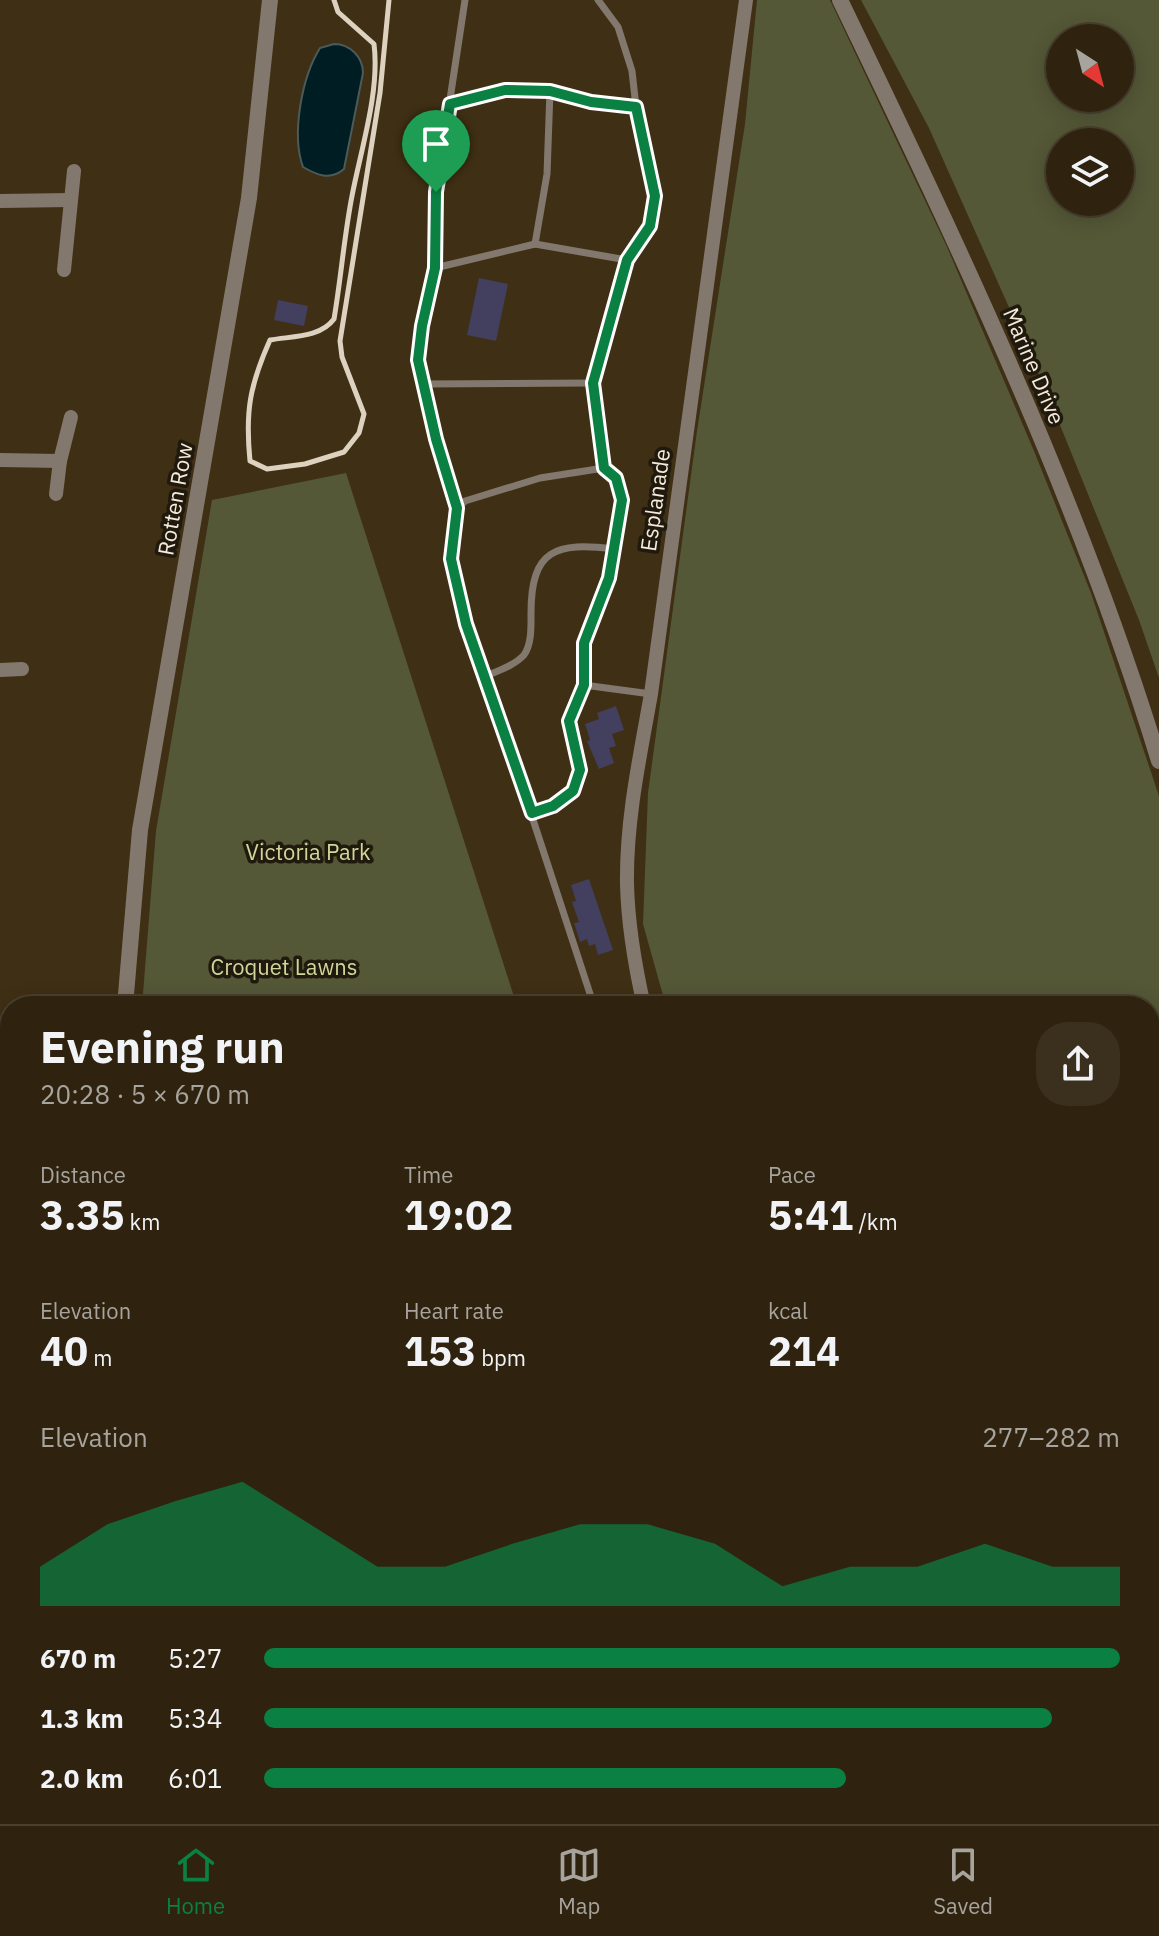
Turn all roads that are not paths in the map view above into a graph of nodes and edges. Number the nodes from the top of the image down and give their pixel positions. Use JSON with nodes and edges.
{"nodes":[{"id":1,"x":270,"y":0,"type":"edge"},
{"id":2,"x":465,"y":0,"type":"edge"},
{"id":3,"x":598,"y":0,"type":"edge"},
{"id":4,"x":746,"y":0,"type":"edge"},
{"id":5,"x":840,"y":0,"type":"edge"},
{"id":6,"x":550,"y":91,"type":"junction"},
{"id":7,"x":450,"y":104,"type":"junction"},
{"id":8,"x":636,"y":107,"type":"junction"},
{"id":9,"x":74,"y":171,"type":"dead end"},
{"id":10,"x":70,"y":200,"type":"junction"},
{"id":11,"x":0,"y":201,"type":"edge"},
{"id":12,"x":535,"y":244,"type":"junction"},
{"id":13,"x":627,"y":260,"type":"junction"},
{"id":14,"x":435,"y":268,"type":"junction"},
{"id":15,"x":64,"y":270,"type":"dead end"},
{"id":16,"x":593,"y":383,"type":"junction"},
{"id":17,"x":423,"y":384,"type":"junction"},
{"id":18,"x":71,"y":417,"type":"dead end"},
{"id":19,"x":0,"y":460,"type":"edge"},
{"id":20,"x":60,"y":461,"type":"junction"},
{"id":21,"x":604,"y":468,"type":"junction"},
{"id":22,"x":56,"y":494,"type":"dead end"},
{"id":23,"x":457,"y":508,"type":"junction"},
{"id":24,"x":614,"y":549,"type":"junction"},
{"id":25,"x":22,"y":669,"type":"dead end"},
{"id":26,"x":0,"y":670,"type":"edge"},
{"id":27,"x":486,"y":676,"type":"junction"},
{"id":28,"x":584,"y":685,"type":"junction"},
{"id":29,"x":651,"y":694,"type":"junction"},
{"id":30,"x":1159,"y":761,"type":"edge"},
{"id":31,"x":532,"y":813,"type":"junction"},
{"id":32,"x":126,"y":996,"type":"edge"},
{"id":33,"x":591,"y":996,"type":"edge"},
{"id":34,"x":642,"y":996,"type":"edge"}],
"edges":[{"from":1,"to":32,"type":"street","name":"Rotten Row"},
{"from":2,"to":7,"type":"lane"},
{"from":3,"to":8,"type":"lane"},
{"from":4,"to":29,"type":"street","name":"Esplanade"},
{"from":5,"to":30,"type":"street","name":"Marine Drive"},
{"from":6,"to":7,"type":"lane"},
{"from":6,"to":8,"type":"lane"},
{"from":6,"to":12,"type":"lane"},
{"from":7,"to":14,"type":"lane"},
{"from":8,"to":13,"type":"lane"},
{"from":9,"to":10,"type":"street"},
{"from":10,"to":11,"type":"street"},
{"from":10,"to":15,"type":"street"},
{"from":12,"to":13,"type":"lane"},
{"from":12,"to":14,"type":"lane"},
{"from":13,"to":16,"type":"lane"},
{"from":14,"to":17,"type":"lane"},
{"from":16,"to":17,"type":"lane"},
{"from":16,"to":21,"type":"lane"},
{"from":17,"to":23,"type":"lane"},
{"from":18,"to":20,"type":"street"},
{"from":19,"to":20,"type":"street"},
{"from":20,"to":22,"type":"street"},
{"from":21,"to":23,"type":"lane"},
{"from":21,"to":24,"type":"lane"},
{"from":23,"to":27,"type":"lane"},
{"from":24,"to":27,"type":"lane"},
{"from":24,"to":28,"type":"lane"},
{"from":25,"to":26,"type":"street"},
{"from":27,"to":31,"type":"lane"},
{"from":28,"to":29,"type":"lane"},
{"from":28,"to":31,"type":"lane"},
{"from":29,"to":34,"type":"street","name":"Esplanade"},
{"from":31,"to":33,"type":"lane"}]}
